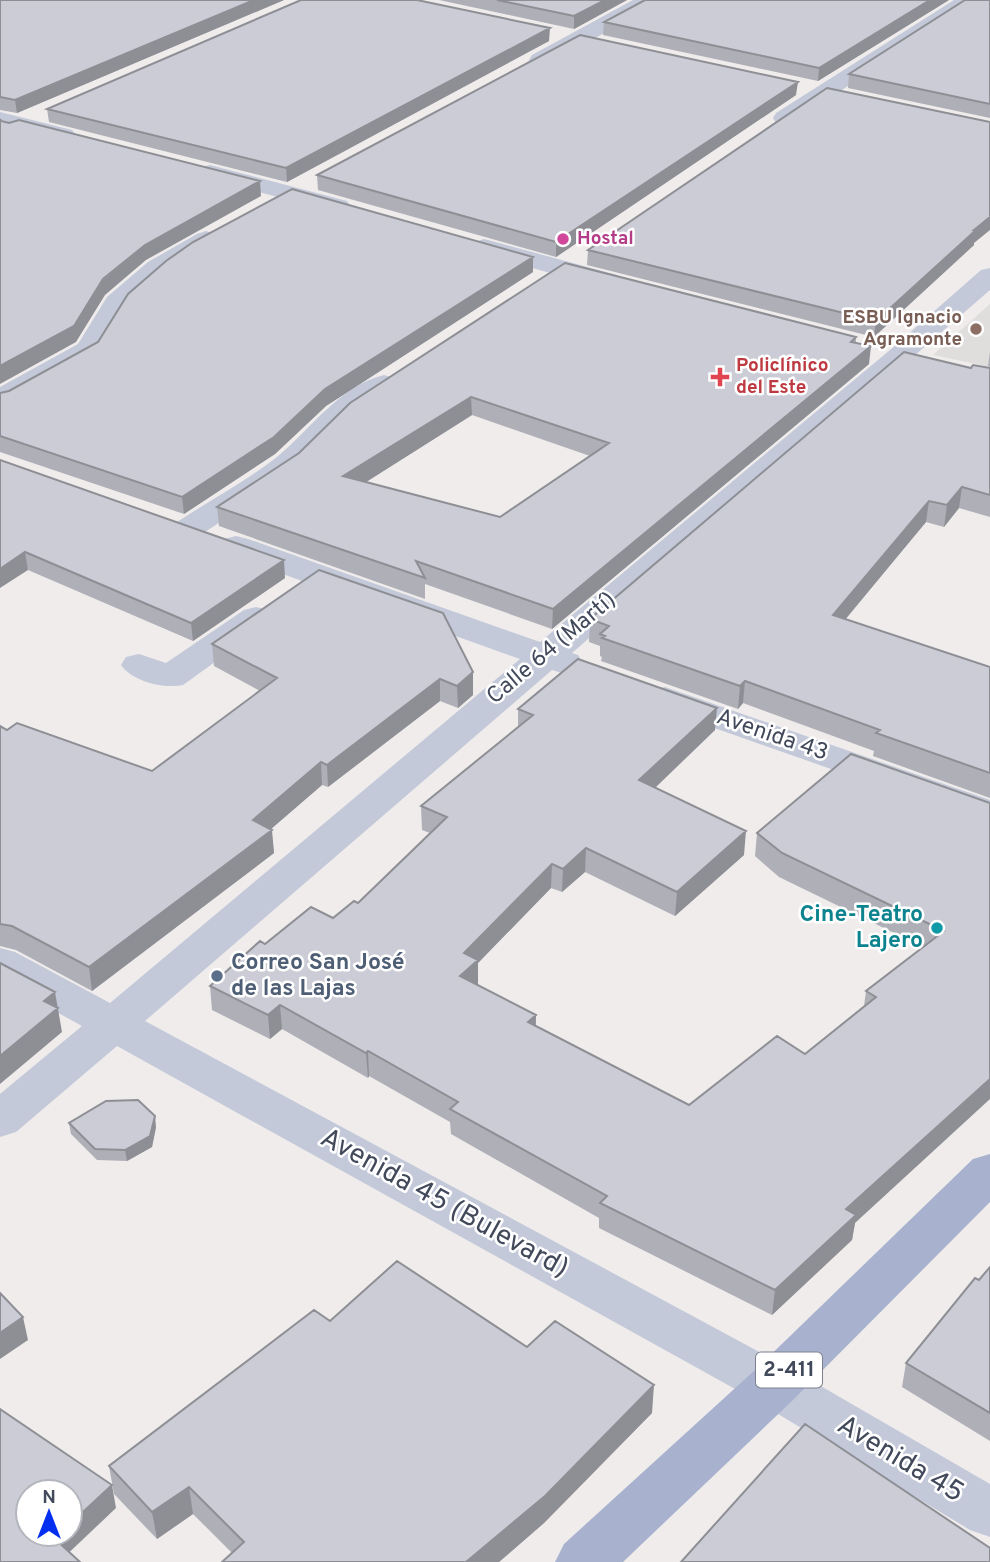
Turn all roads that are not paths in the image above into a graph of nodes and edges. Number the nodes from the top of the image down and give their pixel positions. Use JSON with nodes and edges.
{"nodes":[{"id":1,"x":648,"y":0,"type":"edge"},
{"id":2,"x":968,"y":0,"type":"edge"},
{"id":3,"x":542,"y":30,"type":"edge"},
{"id":4,"x":581,"y":38,"type":"junction"},
{"id":5,"x":608,"y":44,"type":"edge"},
{"id":6,"x":521,"y":70,"type":"edge"},
{"id":7,"x":795,"y":86,"type":"edge"},
{"id":8,"x":821,"y":92,"type":"junction"},
{"id":9,"x":847,"y":98,"type":"edge"},
{"id":10,"x":56,"y":108,"type":"edge"},
{"id":11,"x":6,"y":125,"type":"edge"},
{"id":12,"x":765,"y":131,"type":"edge"},
{"id":13,"x":83,"y":140,"type":"edge"},
{"id":14,"x":187,"y":166,"type":"edge"},
{"id":15,"x":314,"y":180,"type":"edge"},
{"id":16,"x":290,"y":193,"type":"junction"},
{"id":17,"x":255,"y":212,"type":"edge"},
{"id":18,"x":367,"y":215,"type":"edge"},
{"id":19,"x":231,"y":225,"type":"edge"},
{"id":20,"x":457,"y":240,"type":"edge"},
{"id":21,"x":583,"y":254,"type":"dead end"},
{"id":22,"x":560,"y":269,"type":"junction"},
{"id":23,"x":990,"y":276,"type":"edge"},
{"id":24,"x":537,"y":284,"type":"edge"},
{"id":25,"x":625,"y":286,"type":"edge"},
{"id":26,"x":408,"y":368,"type":"edge"},
{"id":27,"x":0,"y":399,"type":"edge"},
{"id":28,"x":318,"y":574,"type":"junction"},
{"id":29,"x":545,"y":656,"type":"junction"},
{"id":30,"x":139,"y":665,"type":"dead end"},
{"id":31,"x":597,"y":674,"type":"edge"},
{"id":32,"x":636,"y":688,"type":"edge"},
{"id":33,"x":990,"y":813,"type":"edge"},
{"id":34,"x":0,"y":962,"type":"edge"},
{"id":35,"x":114,"y":1022,"type":"junction"},
{"id":36,"x":0,"y":1120,"type":"edge"},
{"id":37,"x":990,"y":1172,"type":"edge"},
{"id":38,"x":774,"y":1385,"type":"junction"},
{"id":39,"x":990,"y":1513,"type":"edge"},
{"id":40,"x":584,"y":1562,"type":"edge"}],
"edges":[{"from":1,"to":4,"type":"street"},
{"from":2,"to":8,"type":"street"},
{"from":3,"to":4,"type":"street"},
{"from":4,"to":5,"type":"street"},
{"from":4,"to":6,"type":"street"},
{"from":7,"to":8,"type":"street"},
{"from":8,"to":9,"type":"street"},
{"from":8,"to":12,"type":"street"},
{"from":10,"to":11,"type":"street"},
{"from":11,"to":13,"type":"street"},
{"from":14,"to":16,"type":"street"},
{"from":15,"to":16,"type":"street"},
{"from":16,"to":17,"type":"street"},
{"from":16,"to":18,"type":"street"},
{"from":19,"to":27,"type":"street"},
{"from":20,"to":22,"type":"street"},
{"from":21,"to":22,"type":"street"},
{"from":22,"to":24,"type":"street"},
{"from":22,"to":25,"type":"street"},
{"from":23,"to":29,"type":"street","name":"Calle 64 (Martí)"},
{"from":26,"to":28,"type":"street"},
{"from":28,"to":29,"type":"street"},
{"from":28,"to":30,"type":"street"},
{"from":29,"to":31,"type":"street"},
{"from":29,"to":35,"type":"street","name":"Calle 64 (Martí)"},
{"from":32,"to":33,"type":"street","name":"Avenida 43"},
{"from":34,"to":35,"type":"street"},
{"from":35,"to":36,"type":"street","name":"Calle 64 (Martí)"},
{"from":35,"to":38,"type":"street","name":"Avenida 45 (Bulevard)"},
{"from":37,"to":38,"type":"main road","number":"2-411"},
{"from":38,"to":39,"type":"street","name":"Avenida 45"},
{"from":38,"to":40,"type":"main road","number":"2-411"}]}
